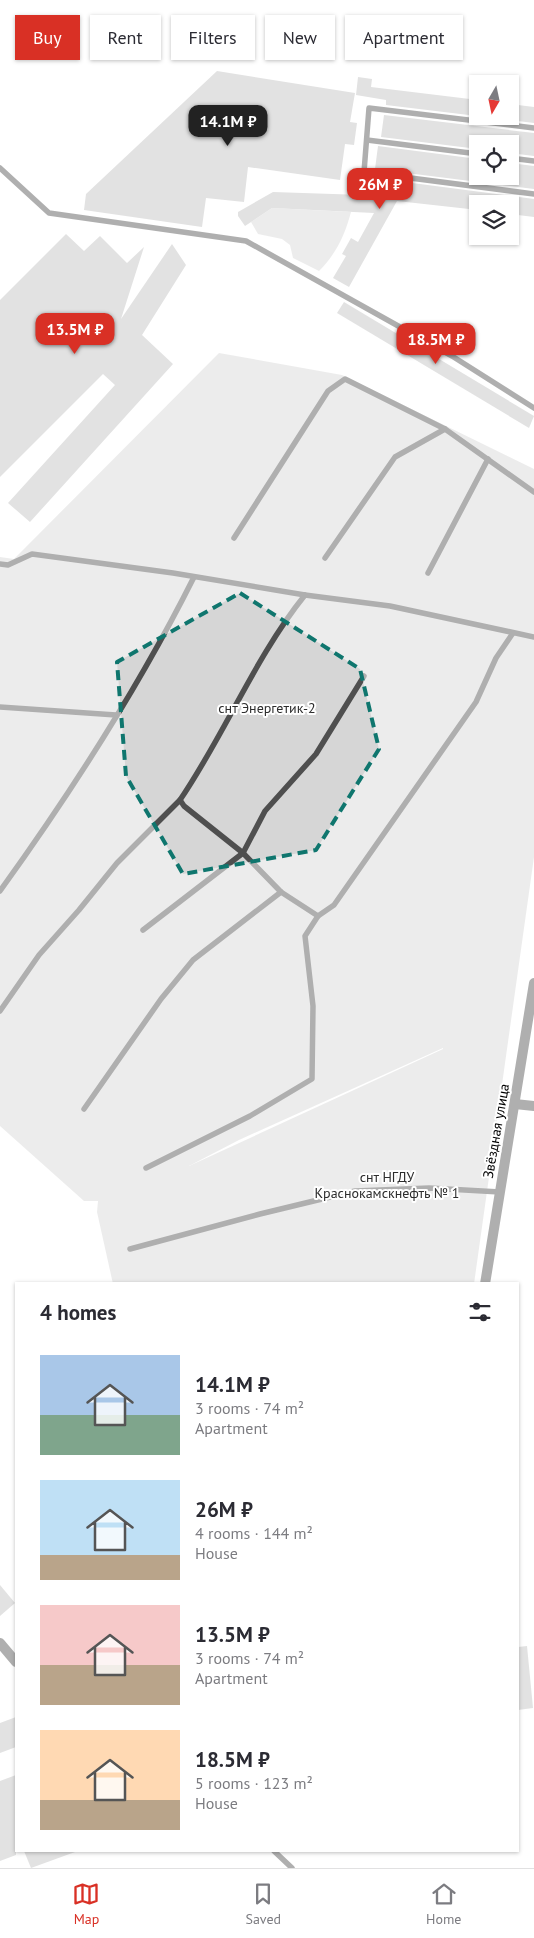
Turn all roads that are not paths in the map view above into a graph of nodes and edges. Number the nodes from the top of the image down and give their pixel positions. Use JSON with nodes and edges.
{"nodes":[{"id":1,"x":534,"y":128,"type":"edge"},
{"id":2,"x":367,"y":140,"type":"junction"},
{"id":3,"x":469,"y":153,"type":"edge"},
{"id":4,"x":519,"y":159,"type":"edge"},
{"id":5,"x":534,"y":161,"type":"edge"},
{"id":6,"x":0,"y":168,"type":"edge"},
{"id":7,"x":534,"y":194,"type":"edge"},
{"id":8,"x":534,"y":408,"type":"edge"},
{"id":9,"x":445,"y":428,"type":"junction"},
{"id":10,"x":488,"y":459,"type":"junction"},
{"id":11,"x":534,"y":492,"type":"edge"},
{"id":12,"x":234,"y":538,"type":"dead end"},
{"id":13,"x":325,"y":558,"type":"dead end"},
{"id":14,"x":0,"y":564,"type":"edge"},
{"id":15,"x":428,"y":573,"type":"dead end"},
{"id":16,"x":194,"y":577,"type":"junction"},
{"id":17,"x":305,"y":595,"type":"junction"},
{"id":18,"x":513,"y":633,"type":"junction"},
{"id":19,"x":534,"y":637,"type":"edge"},
{"id":20,"x":364,"y":676,"type":"dead end"},
{"id":21,"x":0,"y":707,"type":"edge"},
{"id":22,"x":116,"y":715,"type":"junction"},
{"id":23,"x":180,"y":800,"type":"junction"},
{"id":24,"x":243,"y":853,"type":"junction"},
{"id":25,"x":0,"y":891,"type":"edge"},
{"id":26,"x":281,"y":892,"type":"junction"},
{"id":27,"x":318,"y":916,"type":"junction"},
{"id":28,"x":143,"y":930,"type":"dead end"},
{"id":29,"x":534,"y":982,"type":"edge"},
{"id":30,"x":0,"y":1011,"type":"edge"},
{"id":31,"x":515,"y":1104,"type":"junction"},
{"id":32,"x":534,"y":1106,"type":"edge"},
{"id":33,"x":84,"y":1109,"type":"dead end"},
{"id":34,"x":146,"y":1168,"type":"dead end"},
{"id":35,"x":500,"y":1192,"type":"junction"},
{"id":36,"x":130,"y":1249,"type":"dead end"},
{"id":37,"x":485,"y":1282,"type":"edge"},
{"id":38,"x":0,"y":1643,"type":"edge"},
{"id":39,"x":15,"y":1661,"type":"edge"},
{"id":40,"x":275,"y":1852,"type":"edge"},
{"id":41,"x":292,"y":1868,"type":"edge"}],
"edges":[{"from":1,"to":2,"type":"lane"},
{"from":2,"to":3,"type":"lane"},
{"from":2,"to":7,"type":"lane"},
{"from":4,"to":5,"type":"lane"},
{"from":6,"to":8,"type":"lane"},
{"from":9,"to":10,"type":"lane"},
{"from":9,"to":12,"type":"lane"},
{"from":9,"to":13,"type":"lane"},
{"from":10,"to":11,"type":"lane"},
{"from":10,"to":15,"type":"lane"},
{"from":14,"to":16,"type":"lane"},
{"from":16,"to":17,"type":"lane"},
{"from":16,"to":22,"type":"lane"},
{"from":17,"to":18,"type":"lane"},
{"from":17,"to":23,"type":"lane"},
{"from":18,"to":19,"type":"lane"},
{"from":18,"to":27,"type":"lane"},
{"from":20,"to":24,"type":"lane"},
{"from":21,"to":22,"type":"lane"},
{"from":22,"to":25,"type":"lane"},
{"from":23,"to":24,"type":"lane"},
{"from":23,"to":30,"type":"lane"},
{"from":24,"to":26,"type":"lane"},
{"from":24,"to":28,"type":"lane"},
{"from":26,"to":27,"type":"lane"},
{"from":26,"to":33,"type":"lane"},
{"from":27,"to":34,"type":"lane"},
{"from":29,"to":31,"type":"street","name":"Звёздная улица"},
{"from":31,"to":32,"type":"street"},
{"from":31,"to":35,"type":"street","name":"Звёздная улица"},
{"from":35,"to":36,"type":"lane"},
{"from":35,"to":37,"type":"street","name":"Звёздная улица"},
{"from":38,"to":39,"type":"street"},
{"from":40,"to":41,"type":"lane"}]}
